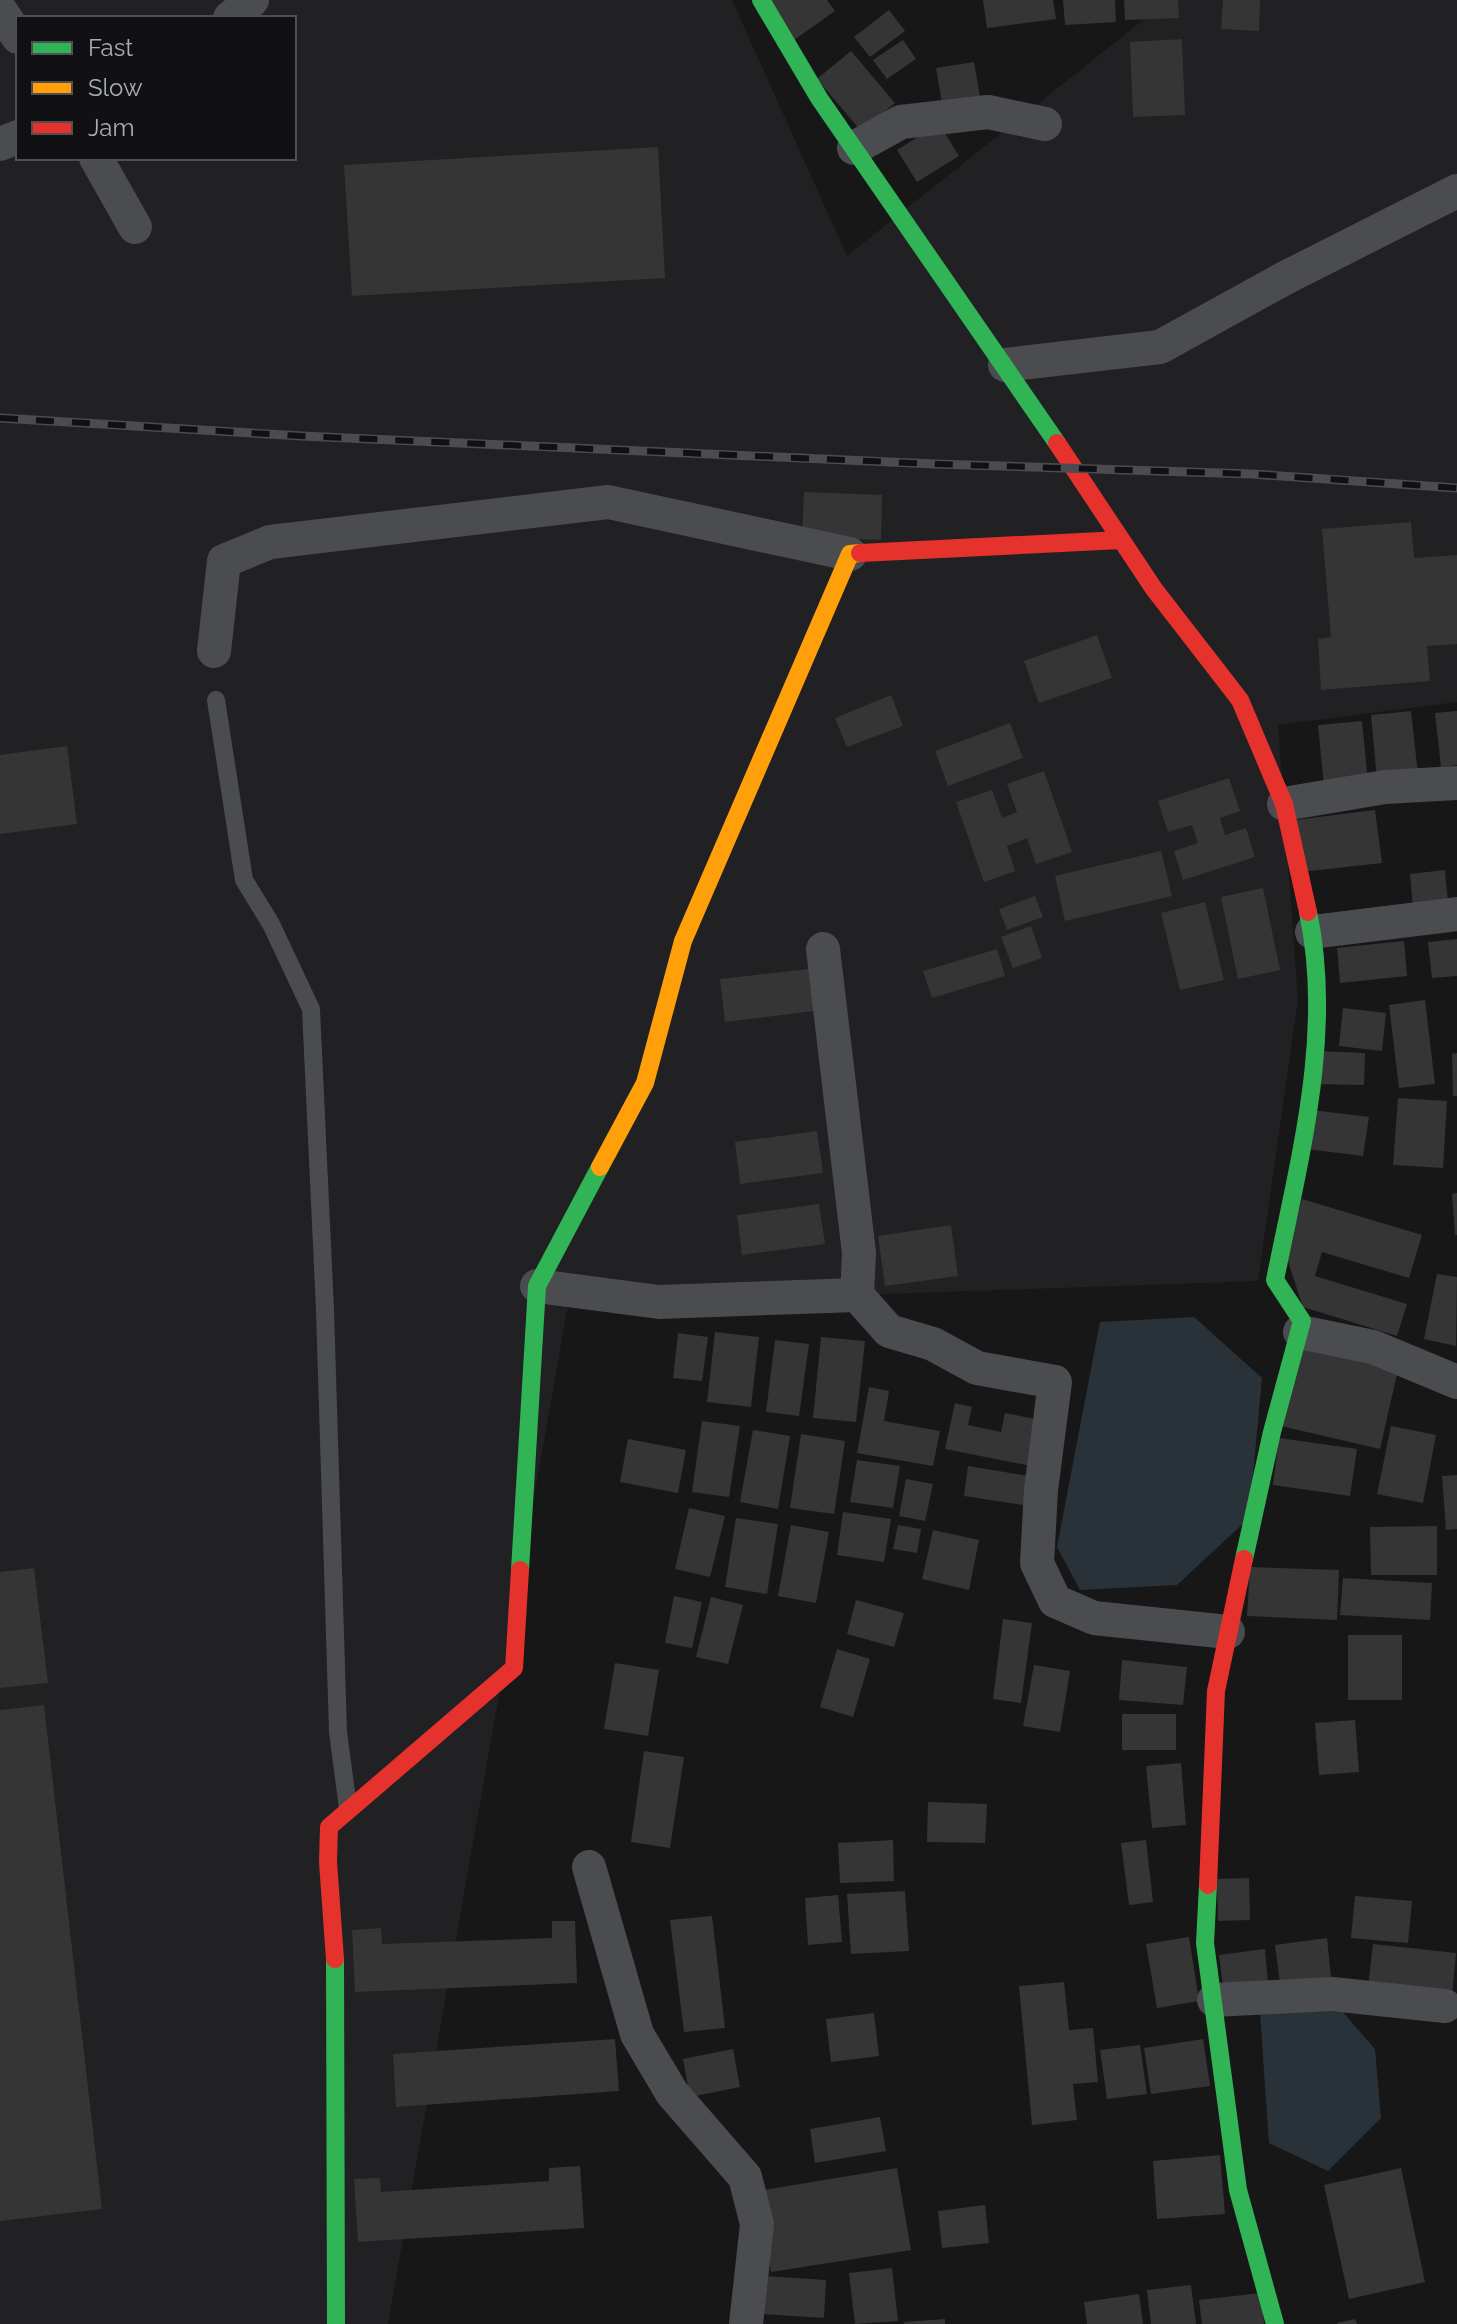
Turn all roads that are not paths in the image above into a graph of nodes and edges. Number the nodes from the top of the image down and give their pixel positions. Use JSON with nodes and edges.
{"nodes":[{"id":1,"x":252,"y":0,"type":"edge"},
{"id":2,"x":761,"y":0,"type":"edge"},
{"id":3,"x":0,"y":10,"type":"edge"},
{"id":4,"x":232,"y":16,"type":"edge"},
{"id":5,"x":16,"y":34,"type":"edge"},
{"id":6,"x":1045,"y":124,"type":"dead end"},
{"id":7,"x":854,"y":148,"type":"junction"},
{"id":8,"x":97,"y":160,"type":"edge"},
{"id":9,"x":1457,"y":191,"type":"edge"},
{"id":10,"x":135,"y":227,"type":"dead end"},
{"id":11,"x":1005,"y":365,"type":"junction"},
{"id":12,"x":1121,"y":540,"type":"junction"},
{"id":13,"x":850,"y":554,"type":"junction"},
{"id":14,"x":214,"y":651,"type":"dead end"},
{"id":15,"x":216,"y":700,"type":"dead end"},
{"id":16,"x":1457,"y":783,"type":"edge"},
{"id":17,"x":1284,"y":804,"type":"junction"},
{"id":18,"x":1457,"y":914,"type":"edge"},
{"id":19,"x":1312,"y":932,"type":"junction"},
{"id":20,"x":823,"y":949,"type":"dead end"},
{"id":21,"x":537,"y":1286,"type":"junction"},
{"id":22,"x":857,"y":1295,"type":"junction"},
{"id":23,"x":1300,"y":1332,"type":"junction"},
{"id":24,"x":1457,"y":1382,"type":"edge"},
{"id":25,"x":1228,"y":1632,"type":"junction"},
{"id":26,"x":348,"y":1810,"type":"junction"},
{"id":27,"x":589,"y":1867,"type":"dead end"},
{"id":28,"x":1214,"y":2000,"type":"junction"},
{"id":29,"x":1445,"y":2006,"type":"dead end"},
{"id":30,"x":336,"y":2324,"type":"edge"},
{"id":31,"x":746,"y":2324,"type":"edge"},
{"id":32,"x":1275,"y":2324,"type":"edge"}],
"edges":[{"from":1,"to":4,"type":"street"},
{"from":2,"to":7,"type":"street"},
{"from":3,"to":5,"type":"street"},
{"from":6,"to":7,"type":"street"},
{"from":7,"to":11,"type":"street"},
{"from":8,"to":10,"type":"street"},
{"from":9,"to":11,"type":"street"},
{"from":11,"to":12,"type":"street"},
{"from":12,"to":13,"type":"street"},
{"from":12,"to":17,"type":"street"},
{"from":13,"to":14,"type":"street"},
{"from":13,"to":21,"type":"street"},
{"from":15,"to":26,"type":"lane"},
{"from":16,"to":17,"type":"street"},
{"from":17,"to":19,"type":"street"},
{"from":18,"to":19,"type":"street"},
{"from":19,"to":23,"type":"street"},
{"from":20,"to":22,"type":"street"},
{"from":21,"to":22,"type":"street"},
{"from":21,"to":26,"type":"street"},
{"from":22,"to":25,"type":"street"},
{"from":23,"to":24,"type":"street"},
{"from":23,"to":25,"type":"street"},
{"from":25,"to":28,"type":"street"},
{"from":26,"to":30,"type":"street"},
{"from":27,"to":31,"type":"street"},
{"from":28,"to":29,"type":"street"},
{"from":28,"to":32,"type":"street"}]}
